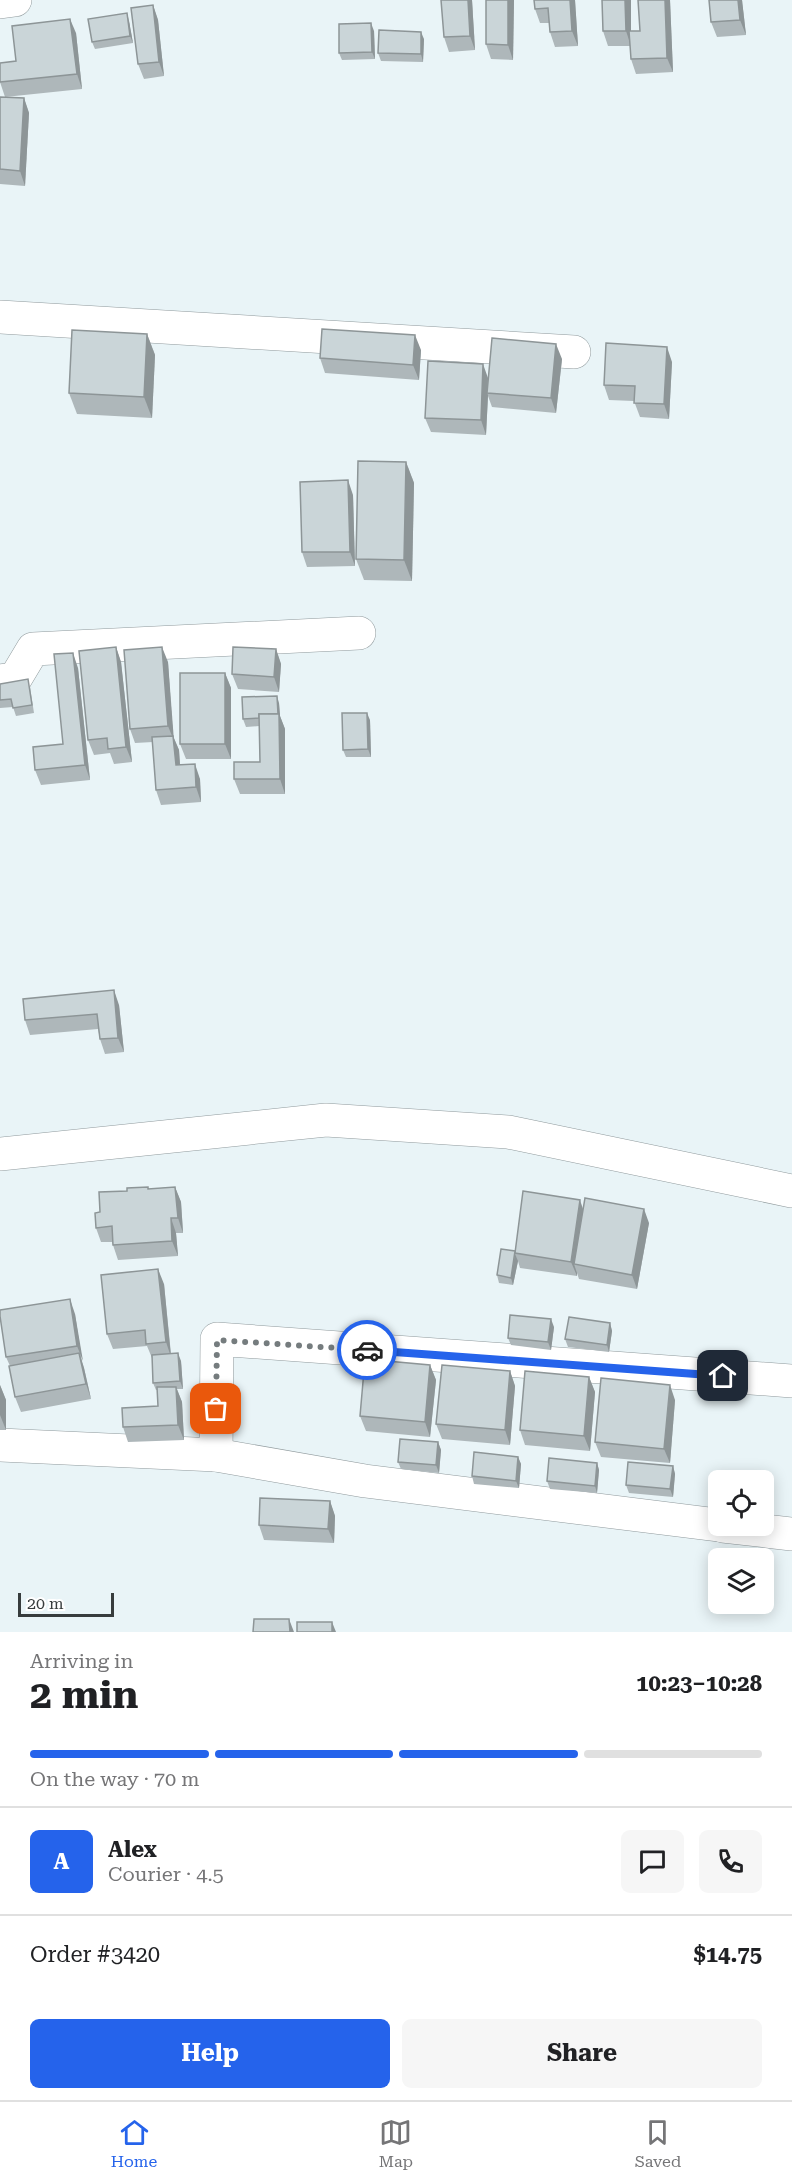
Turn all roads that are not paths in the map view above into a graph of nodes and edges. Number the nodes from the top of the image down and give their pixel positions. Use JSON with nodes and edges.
{"nodes":[{"id":1,"x":15,"y":0,"type":"edge"},
{"id":2,"x":0,"y":2,"type":"edge"},
{"id":3,"x":0,"y":316,"type":"edge"},
{"id":4,"x":574,"y":352,"type":"dead end"},
{"id":5,"x":359,"y":633,"type":"dead end"},
{"id":6,"x":0,"y":681,"type":"edge"},
{"id":7,"x":0,"y":1154,"type":"edge"},
{"id":8,"x":792,"y":1191,"type":"edge"},
{"id":9,"x":792,"y":1381,"type":"edge"},
{"id":10,"x":0,"y":1445,"type":"edge"},
{"id":11,"x":216,"y":1455,"type":"junction"},
{"id":12,"x":708,"y":1523,"type":"edge"},
{"id":13,"x":774,"y":1532,"type":"edge"},
{"id":14,"x":792,"y":1534,"type":"edge"}],
"edges":[{"from":1,"to":2,"type":"street"},
{"from":3,"to":4,"type":"street"},
{"from":5,"to":6,"type":"street"},
{"from":7,"to":8,"type":"street"},
{"from":9,"to":11,"type":"street"},
{"from":10,"to":11,"type":"street"},
{"from":11,"to":12,"type":"street"},
{"from":13,"to":14,"type":"street"}]}
